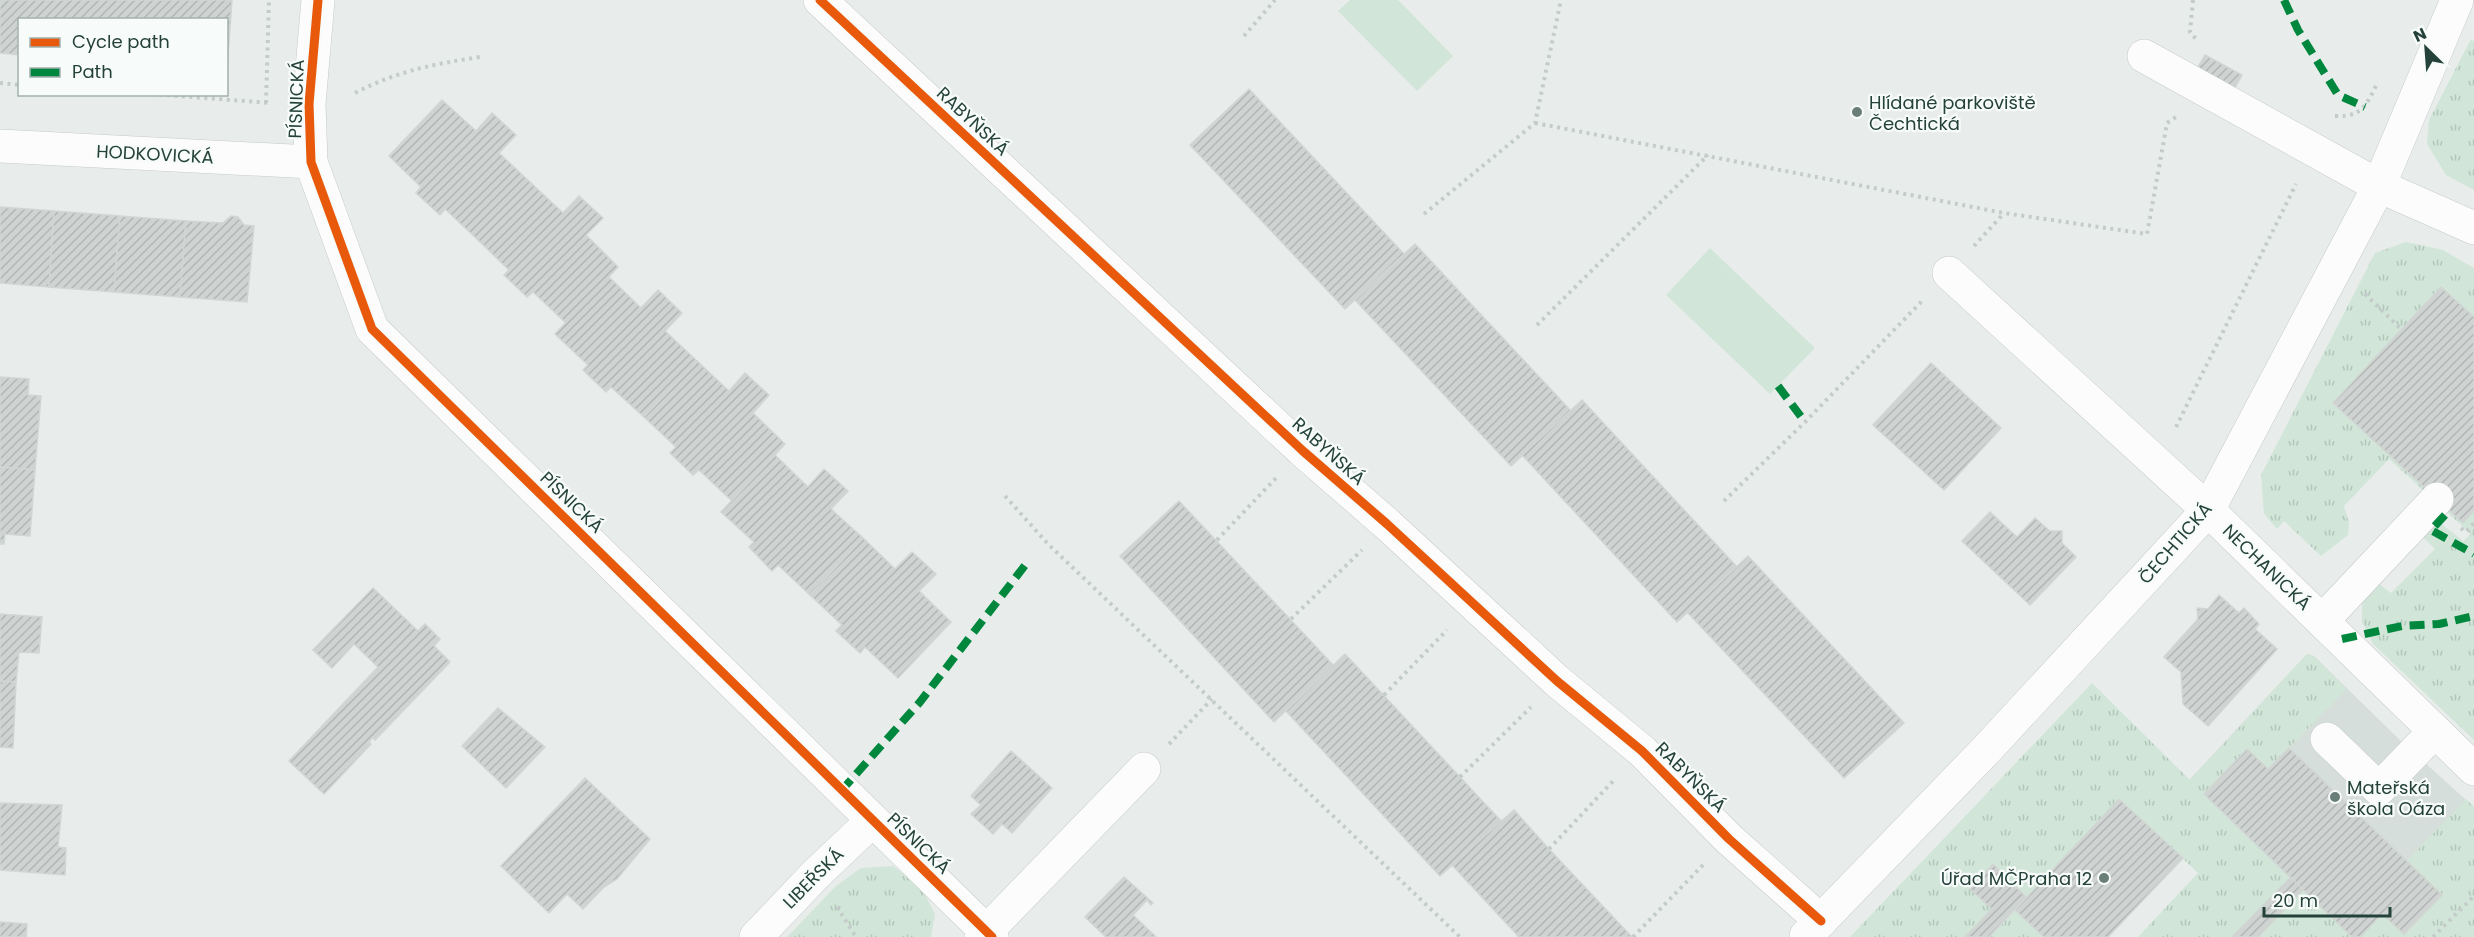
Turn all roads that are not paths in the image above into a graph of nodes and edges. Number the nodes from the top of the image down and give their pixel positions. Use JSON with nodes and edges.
{"nodes":[{"id":1,"x":318,"y":0,"type":"edge"},
{"id":2,"x":820,"y":0,"type":"edge"},
{"id":3,"x":2457,"y":0,"type":"edge"},
{"id":4,"x":2144,"y":56,"type":"dead end"},
{"id":5,"x":0,"y":146,"type":"edge"},
{"id":6,"x":311,"y":162,"type":"junction"},
{"id":7,"x":2379,"y":186,"type":"junction"},
{"id":8,"x":2474,"y":228,"type":"edge"},
{"id":9,"x":1949,"y":273,"type":"road end"},
{"id":10,"x":2437,"y":499,"type":"dead end"},
{"id":11,"x":2208,"y":510,"type":"junction"},
{"id":12,"x":2323,"y":620,"type":"junction"},
{"id":13,"x":2435,"y":731,"type":"junction"},
{"id":14,"x":2327,"y":739,"type":"dead end"},
{"id":15,"x":1144,"y":769,"type":"road end"},
{"id":16,"x":2474,"y":769,"type":"edge"},
{"id":17,"x":872,"y":821,"type":"junction"},
{"id":18,"x":1813,"y":929,"type":"edge"},
{"id":19,"x":986,"y":935,"type":"edge"},
{"id":20,"x":756,"y":937,"type":"edge"}],
"edges":[{"from":1,"to":6,"type":"street","name":"PÍSNICKÁ"},
{"from":2,"to":18,"type":"street","name":"RABYŇSKÁ"},
{"from":3,"to":7,"type":"street","name":"ČECHTICKÁ"},
{"from":4,"to":7,"type":"street"},
{"from":5,"to":6,"type":"street","name":"HODKOVICKÁ"},
{"from":6,"to":17,"type":"street","name":"PÍSNICKÁ"},
{"from":7,"to":8,"type":"street"},
{"from":7,"to":11,"type":"street","name":"ČECHTICKÁ"},
{"from":9,"to":11,"type":"street","name":"NECHANICKÁ"},
{"from":10,"to":12,"type":"street"},
{"from":11,"to":12,"type":"street","name":"NECHANICKÁ"},
{"from":11,"to":18,"type":"street","name":"ČECHTICKÁ"},
{"from":12,"to":13,"type":"street","name":"NECHANICKÁ"},
{"from":13,"to":14,"type":"street"},
{"from":13,"to":16,"type":"street","name":"NECHANICKÁ"},
{"from":15,"to":19,"type":"street"},
{"from":17,"to":19,"type":"street","name":"PÍSNICKÁ"},
{"from":17,"to":20,"type":"street","name":"LIBEŘSKÁ"}]}
